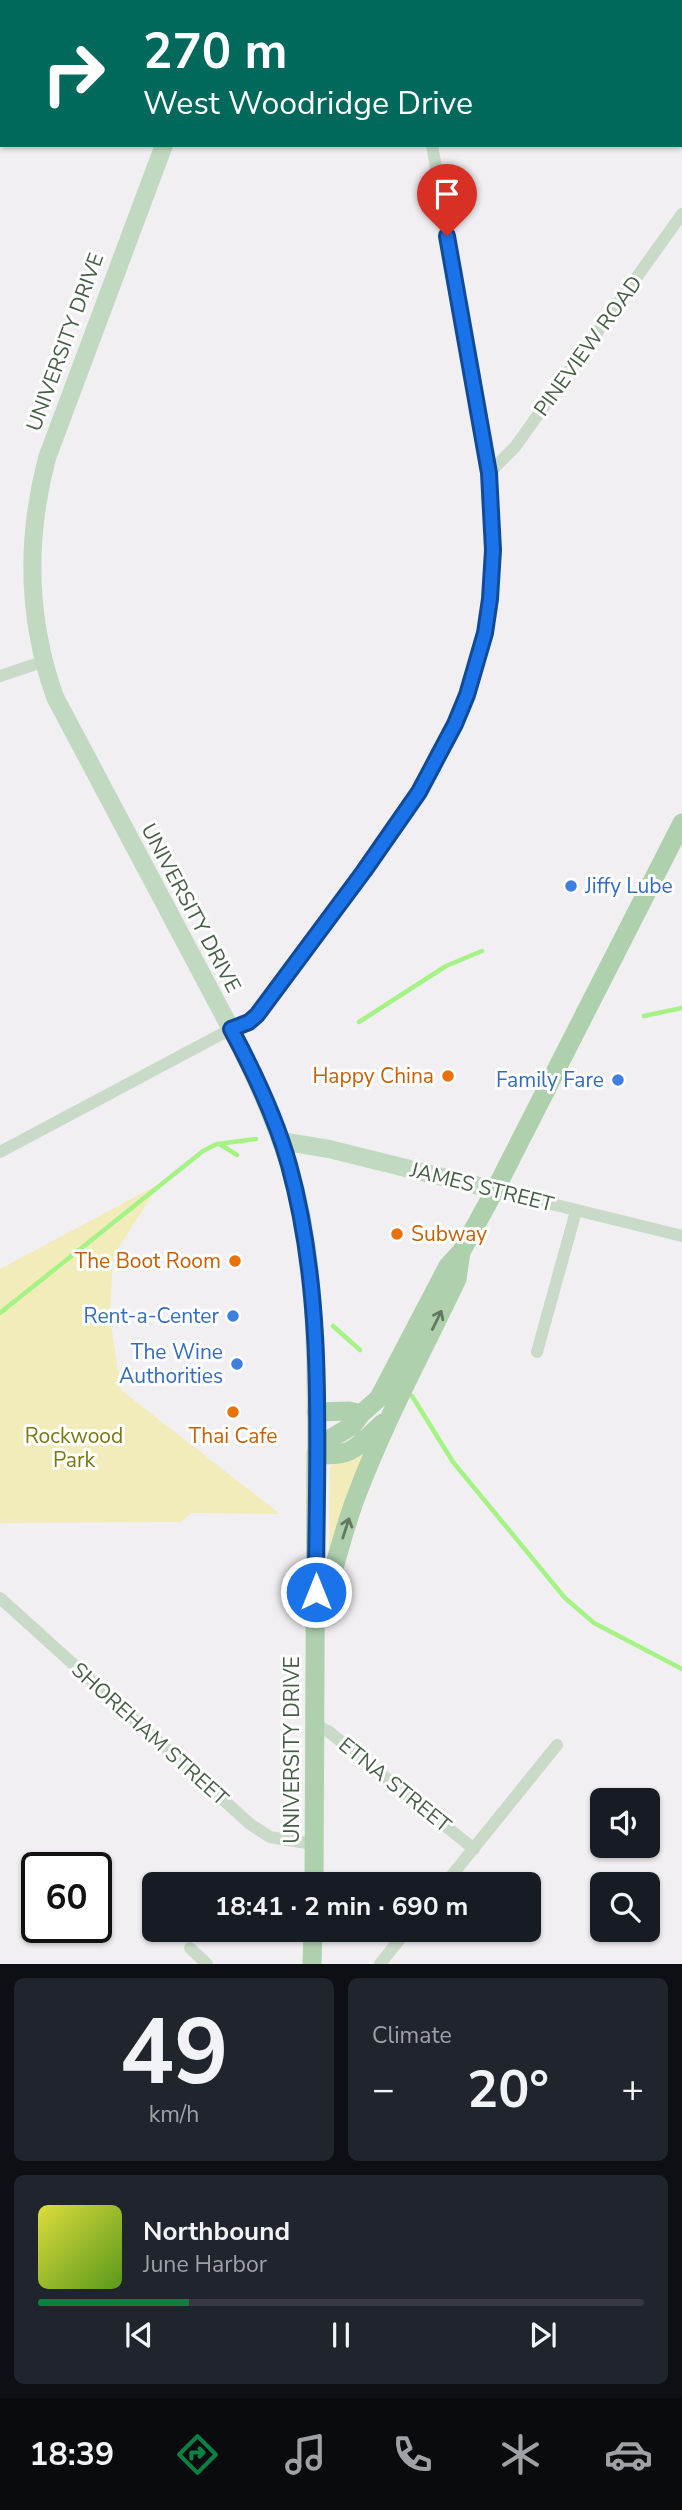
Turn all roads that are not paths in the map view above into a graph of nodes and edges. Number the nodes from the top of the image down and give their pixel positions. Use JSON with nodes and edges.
{"nodes":[{"id":1,"x":163,"y":147,"type":"edge"},
{"id":2,"x":432,"y":147,"type":"edge"},
{"id":3,"x":682,"y":214,"type":"edge"},
{"id":4,"x":489,"y":473,"type":"junction"},
{"id":5,"x":43,"y":662,"type":"junction"},
{"id":6,"x":0,"y":676,"type":"edge"},
{"id":7,"x":682,"y":823,"type":"edge"},
{"id":8,"x":231,"y":1029,"type":"junction"},
{"id":9,"x":281,"y":1141,"type":"junction"},
{"id":10,"x":0,"y":1152,"type":"edge"},
{"id":11,"x":495,"y":1190,"type":"junction"},
{"id":12,"x":576,"y":1211,"type":"junction"},
{"id":13,"x":682,"y":1236,"type":"edge"},
{"id":14,"x":461,"y":1252,"type":"junction"},
{"id":15,"x":537,"y":1352,"type":"dead end"},
{"id":16,"x":316,"y":1412,"type":"junction"},
{"id":17,"x":361,"y":1414,"type":"junction"},
{"id":18,"x":392,"y":1415,"type":"junction"},
{"id":19,"x":316,"y":1454,"type":"junction"},
{"id":20,"x":0,"y":1598,"type":"edge"},
{"id":21,"x":315,"y":1641,"type":"junction"},
{"id":22,"x":314,"y":1725,"type":"junction"},
{"id":23,"x":557,"y":1745,"type":"dead end"},
{"id":24,"x":313,"y":1844,"type":"junction"},
{"id":25,"x":474,"y":1849,"type":"junction"},
{"id":26,"x":314,"y":1872,"type":"edge"},
{"id":27,"x":455,"y":1872,"type":"edge"},
{"id":28,"x":313,"y":1942,"type":"edge"},
{"id":29,"x":397,"y":1942,"type":"edge"},
{"id":30,"x":190,"y":1948,"type":"dead end"},
{"id":31,"x":207,"y":1964,"type":"edge"},
{"id":32,"x":312,"y":1964,"type":"edge"},
{"id":33,"x":380,"y":1964,"type":"edge"}],
"edges":[{"from":1,"to":5,"type":"street","name":"UNIVERSITY DRIVE"},
{"from":2,"to":4,"type":"street"},
{"from":3,"to":4,"type":"street","name":"PINEVIEW ROAD"},
{"from":4,"to":8,"type":"street"},
{"from":5,"to":6,"type":"street"},
{"from":5,"to":8,"type":"street","name":"UNIVERSITY DRIVE"},
{"from":7,"to":11,"type":"main road"},
{"from":8,"to":9,"type":"street","name":"UNIVERSITY DRIVE"},
{"from":8,"to":10,"type":"street"},
{"from":9,"to":11,"type":"street","name":"JAMES STREET"},
{"from":9,"to":16,"type":"street","name":"UNIVERSITY DRIVE"},
{"from":11,"to":12,"type":"street","name":"JAMES STREET"},
{"from":11,"to":14,"type":"main road"},
{"from":12,"to":13,"type":"street","name":"JAMES STREET"},
{"from":12,"to":15,"type":"street"},
{"from":14,"to":17,"type":"main road"},
{"from":18,"to":14,"type":"main road","one_way":true},
{"from":16,"to":17,"type":"main road"},
{"from":16,"to":19,"type":"street","name":"UNIVERSITY DRIVE"},
{"from":17,"to":19,"type":"main road"},
{"from":18,"to":19,"type":"main road"},
{"from":21,"to":18,"type":"main road","one_way":true},
{"from":19,"to":21,"type":"main road","name":"UNIVERSITY DRIVE"},
{"from":20,"to":24,"type":"street","name":"SHOREHAM STREET"},
{"from":21,"to":22,"type":"main road","name":"UNIVERSITY DRIVE"},
{"from":22,"to":24,"type":"main road","name":"UNIVERSITY DRIVE"},
{"from":22,"to":25,"type":"street","name":"ETNA STREET"},
{"from":23,"to":25,"type":"street"},
{"from":24,"to":26,"type":"main road","name":"UNIVERSITY DRIVE"},
{"from":25,"to":27,"type":"street"},
{"from":28,"to":32,"type":"main road"},
{"from":29,"to":33,"type":"street"},
{"from":30,"to":31,"type":"street"}]}
